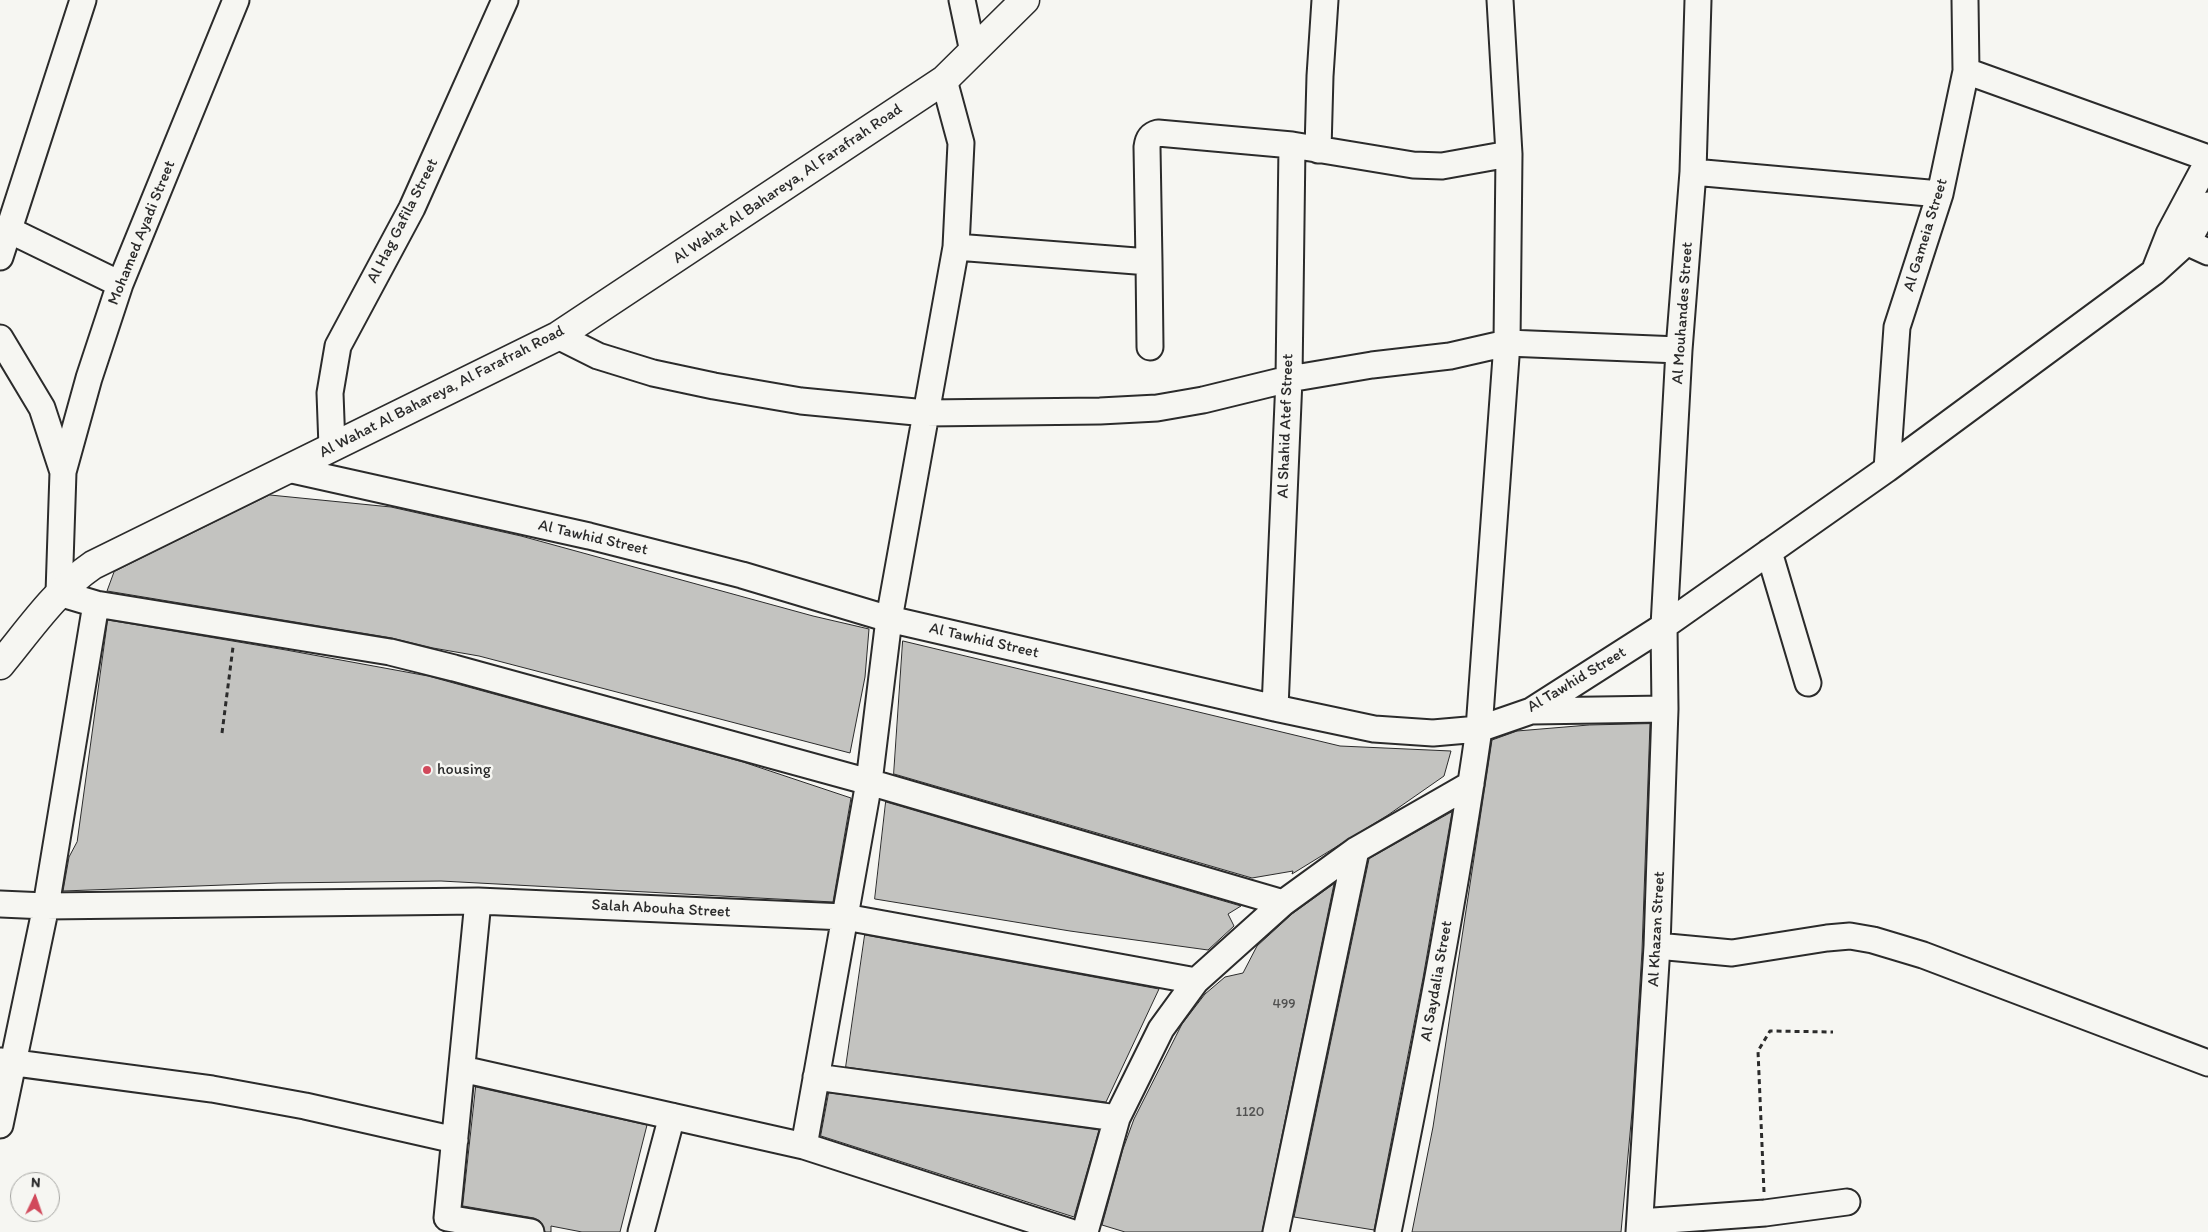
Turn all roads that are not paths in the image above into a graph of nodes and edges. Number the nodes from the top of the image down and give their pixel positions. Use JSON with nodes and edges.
{"nodes":[{"id":1,"x":83,"y":0,"type":"edge"},
{"id":2,"x":236,"y":0,"type":"edge"},
{"id":3,"x":505,"y":0,"type":"edge"},
{"id":4,"x":962,"y":0,"type":"edge"},
{"id":5,"x":1025,"y":0,"type":"edge"},
{"id":6,"x":1325,"y":0,"type":"edge"},
{"id":7,"x":1500,"y":0,"type":"edge"},
{"id":8,"x":1698,"y":0,"type":"edge"},
{"id":9,"x":1965,"y":0,"type":"edge"},
{"id":10,"x":973,"y":52,"type":"junction"},
{"id":11,"x":1966,"y":71,"type":"junction"},
{"id":12,"x":944,"y":80,"type":"junction"},
{"id":13,"x":1292,"y":145,"type":"junction"},
{"id":14,"x":1318,"y":150,"type":"junction"},
{"id":15,"x":1509,"y":154,"type":"junction"},
{"id":16,"x":2208,"y":160,"type":"edge"},
{"id":17,"x":1693,"y":172,"type":"junction"},
{"id":18,"x":1940,"y":194,"type":"junction"},
{"id":19,"x":2208,"y":205,"type":"edge"},
{"id":20,"x":9,"y":230,"type":"junction"},
{"id":21,"x":2188,"y":242,"type":"edge"},
{"id":22,"x":956,"y":247,"type":"junction"},
{"id":23,"x":0,"y":257,"type":"edge"},
{"id":24,"x":1149,"y":262,"type":"junction"},
{"id":25,"x":120,"y":284,"type":"junction"},
{"id":26,"x":558,"y":336,"type":"junction"},
{"id":27,"x":0,"y":338,"type":"edge"},
{"id":28,"x":1507,"y":343,"type":"junction"},
{"id":29,"x":1150,"y":347,"type":"dead end"},
{"id":30,"x":1679,"y":350,"type":"junction"},
{"id":31,"x":1288,"y":379,"type":"junction"},
{"id":32,"x":926,"y":413,"type":"junction"},
{"id":33,"x":332,"y":447,"type":"junction"},
{"id":34,"x":288,"y":469,"type":"junction"},
{"id":35,"x":1887,"y":469,"type":"junction"},
{"id":36,"x":63,"y":472,"type":"junction"},
{"id":37,"x":1769,"y":552,"type":"junction"},
{"id":38,"x":59,"y":593,"type":"junction"},
{"id":39,"x":96,"y":604,"type":"junction"},
{"id":40,"x":889,"y":619,"type":"junction"},
{"id":41,"x":1664,"y":626,"type":"junction"},
{"id":42,"x":0,"y":665,"type":"edge"},
{"id":43,"x":1808,"y":682,"type":"dead end"},
{"id":44,"x":1275,"y":708,"type":"junction"},
{"id":45,"x":1666,"y":709,"type":"junction"},
{"id":46,"x":1530,"y":710,"type":"junction"},
{"id":47,"x":1479,"y":729,"type":"junction"},
{"id":48,"x":869,"y":782,"type":"junction"},
{"id":49,"x":1472,"y":784,"type":"junction"},
{"id":50,"x":1356,"y":850,"type":"junction"},
{"id":51,"x":478,"y":901,"type":"junction"},
{"id":52,"x":1283,"y":903,"type":"junction"},
{"id":53,"x":0,"y":904,"type":"edge"},
{"id":54,"x":46,"y":906,"type":"junction"},
{"id":55,"x":845,"y":917,"type":"junction"},
{"id":56,"x":1657,"y":946,"type":"junction"},
{"id":57,"x":1196,"y":981,"type":"junction"},
{"id":58,"x":6,"y":1062,"type":"edge"},
{"id":59,"x":2208,"y":1063,"type":"edge"},
{"id":60,"x":462,"y":1069,"type":"junction"},
{"id":61,"x":816,"y":1077,"type":"junction"},
{"id":62,"x":672,"y":1116,"type":"junction"},
{"id":63,"x":1117,"y":1118,"type":"junction"},
{"id":64,"x":0,"y":1125,"type":"edge"},
{"id":65,"x":454,"y":1140,"type":"junction"},
{"id":66,"x":804,"y":1146,"type":"junction"},
{"id":67,"x":1847,"y":1202,"type":"dead end"},
{"id":68,"x":446,"y":1225,"type":"edge"},
{"id":69,"x":1640,"y":1227,"type":"edge"},
{"id":70,"x":531,"y":1232,"type":"edge"},
{"id":71,"x":641,"y":1232,"type":"edge"},
{"id":72,"x":1070,"y":1232,"type":"edge"},
{"id":73,"x":1085,"y":1232,"type":"edge"},
{"id":74,"x":1276,"y":1232,"type":"edge"},
{"id":75,"x":1388,"y":1232,"type":"edge"}],
"edges":[{"from":1,"to":20,"type":"street"},
{"from":2,"to":25,"type":"street","name":"Mohamed Ayadi Street"},
{"from":3,"to":33,"type":"street","name":"Al Hag Gafila Street"},
{"from":4,"to":10,"type":"street"},
{"from":5,"to":10,"type":"main road","name":"Al Wahat Al Bahareya, Al Farafrah Road"},
{"from":6,"to":14,"type":"street"},
{"from":7,"to":15,"type":"street","name":"Al Saydalia Street"},
{"from":8,"to":17,"type":"street","name":"Al Mouhandes Street"},
{"from":9,"to":11,"type":"street","name":"Al Gameia Street"},
{"from":10,"to":12,"type":"main road","name":"Al Wahat Al Bahareya, Al Farafrah Road"},
{"from":11,"to":16,"type":"street"},
{"from":11,"to":18,"type":"street","name":"Al Gameia Street"},
{"from":12,"to":22,"type":"street"},
{"from":12,"to":26,"type":"main road","name":"Al Wahat Al Bahareya, Al Farafrah Road"},
{"from":13,"to":14,"type":"street"},
{"from":13,"to":24,"type":"street"},
{"from":13,"to":31,"type":"street","name":"Al Shahid Atef Street"},
{"from":14,"to":15,"type":"street"},
{"from":15,"to":28,"type":"street","name":"Al Saydalia Street"},
{"from":16,"to":21,"type":"street"},
{"from":17,"to":18,"type":"street"},
{"from":17,"to":30,"type":"street","name":"Al Mouhandes Street"},
{"from":18,"to":35,"type":"street","name":"Al Gameia Street"},
{"from":19,"to":21,"type":"street"},
{"from":20,"to":23,"type":"street"},
{"from":20,"to":25,"type":"street"},
{"from":21,"to":35,"type":"street","name":"Al Tawhid Street"},
{"from":22,"to":24,"type":"street"},
{"from":22,"to":32,"type":"street"},
{"from":24,"to":29,"type":"street"},
{"from":25,"to":36,"type":"street","name":"Mohamed Ayadi Street"},
{"from":26,"to":32,"type":"street"},
{"from":26,"to":33,"type":"main road","name":"Al Wahat Al Bahareya, Al Farafrah Road"},
{"from":27,"to":36,"type":"street"},
{"from":28,"to":30,"type":"street"},
{"from":28,"to":31,"type":"street"},
{"from":28,"to":47,"type":"street","name":"Al Saydalia Street"},
{"from":30,"to":41,"type":"street","name":"Al Mouhandes Street"},
{"from":31,"to":32,"type":"street"},
{"from":31,"to":44,"type":"street","name":"Al Shahid Atef Street"},
{"from":32,"to":40,"type":"street"},
{"from":33,"to":34,"type":"main road","name":"Al Wahat Al Bahareya, Al Farafrah Road"},
{"from":34,"to":38,"type":"main road","name":"Al Wahat Al Bahareya, Al Farafrah Road"},
{"from":34,"to":40,"type":"street","name":"Al Tawhid Street"},
{"from":35,"to":37,"type":"street","name":"Al Tawhid Street"},
{"from":36,"to":38,"type":"street"},
{"from":37,"to":41,"type":"street","name":"Al Tawhid Street"},
{"from":37,"to":43,"type":"street"},
{"from":38,"to":39,"type":"street"},
{"from":38,"to":42,"type":"main road","name":"Al Wahat Al Bahareya, Al Farafrah Road"},
{"from":39,"to":48,"type":"street"},
{"from":39,"to":54,"type":"street"},
{"from":40,"to":44,"type":"street","name":"Al Tawhid Street"},
{"from":40,"to":48,"type":"street"},
{"from":41,"to":45,"type":"street","name":"Al Khazan Street"},
{"from":41,"to":46,"type":"street","name":"Al Tawhid Street"},
{"from":44,"to":47,"type":"street","name":"Al Tawhid Street"},
{"from":45,"to":46,"type":"street"},
{"from":45,"to":56,"type":"street","name":"Al Khazan Street"},
{"from":46,"to":47,"type":"street","name":"Al Tawhid Street"},
{"from":47,"to":49,"type":"street","name":"Al Saydalia Street"},
{"from":48,"to":52,"type":"street"},
{"from":48,"to":55,"type":"street"},
{"from":49,"to":50,"type":"street"},
{"from":49,"to":75,"type":"street","name":"Al Saydalia Street"},
{"from":50,"to":52,"type":"street"},
{"from":50,"to":74,"type":"street"},
{"from":51,"to":54,"type":"street","name":"Salah Abouha Street"},
{"from":51,"to":55,"type":"street","name":"Salah Abouha Street"},
{"from":51,"to":60,"type":"street"},
{"from":52,"to":57,"type":"street"},
{"from":53,"to":54,"type":"street","name":"Salah Abouha Street"},
{"from":54,"to":58,"type":"street"},
{"from":55,"to":57,"type":"street","name":"Salah Abouha Street"},
{"from":55,"to":61,"type":"street"},
{"from":56,"to":59,"type":"street"},
{"from":56,"to":69,"type":"street","name":"Al Khazan Street"},
{"from":57,"to":63,"type":"street"},
{"from":58,"to":64,"type":"street"},
{"from":58,"to":65,"type":"street"},
{"from":60,"to":62,"type":"street"},
{"from":60,"to":65,"type":"street"},
{"from":61,"to":63,"type":"street"},
{"from":61,"to":66,"type":"street"},
{"from":62,"to":66,"type":"street"},
{"from":62,"to":71,"type":"street"},
{"from":63,"to":73,"type":"street"},
{"from":65,"to":68,"type":"street"},
{"from":66,"to":72,"type":"street"},
{"from":67,"to":69,"type":"street"},
{"from":68,"to":70,"type":"street"}]}
